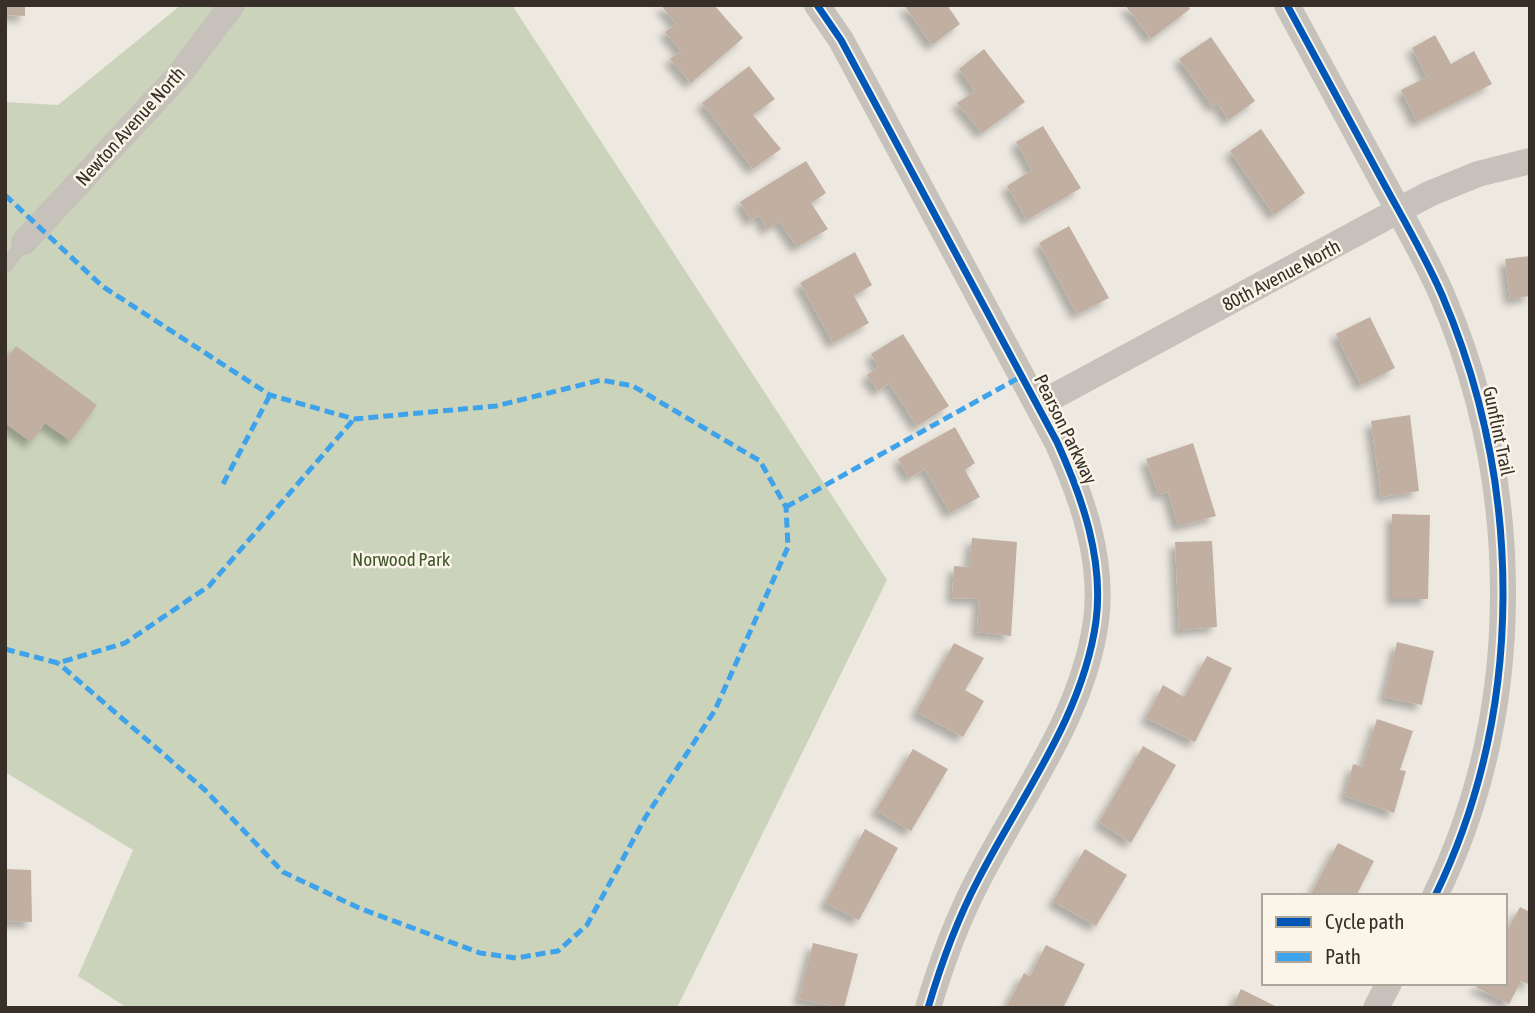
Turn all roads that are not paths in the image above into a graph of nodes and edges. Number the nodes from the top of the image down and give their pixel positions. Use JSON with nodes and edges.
{"nodes":[{"id":1,"x":232,"y":5,"type":"edge"},
{"id":2,"x":817,"y":5,"type":"edge"},
{"id":3,"x":1287,"y":5,"type":"edge"},
{"id":4,"x":1530,"y":161,"type":"edge"},
{"id":5,"x":1398,"y":211,"type":"junction"},
{"id":6,"x":24,"y":242,"type":"joint"},
{"id":7,"x":5,"y":267,"type":"edge"},
{"id":8,"x":1038,"y":405,"type":"junction"},
{"id":9,"x":1436,"y":894,"type":"edge"},
{"id":10,"x":1389,"y":985,"type":"edge"},
{"id":11,"x":928,"y":1008,"type":"edge"},
{"id":12,"x":1376,"y":1008,"type":"edge"}],
"edges":[{"from":1,"to":6,"type":"street","name":"Newton Avenue North"},
{"from":2,"to":8,"type":"street","name":"Pearson Parkway"},
{"from":3,"to":5,"type":"street","name":"Gunflint Trail"},
{"from":4,"to":5,"type":"street","name":"80th Avenue North"},
{"from":5,"to":8,"type":"street","name":"80th Avenue North"},
{"from":5,"to":9,"type":"street","name":"Gunflint Trail"},
{"from":6,"to":7,"type":"lane"},
{"from":8,"to":11,"type":"street","name":"Pearson Parkway"},
{"from":10,"to":12,"type":"street"}]}
